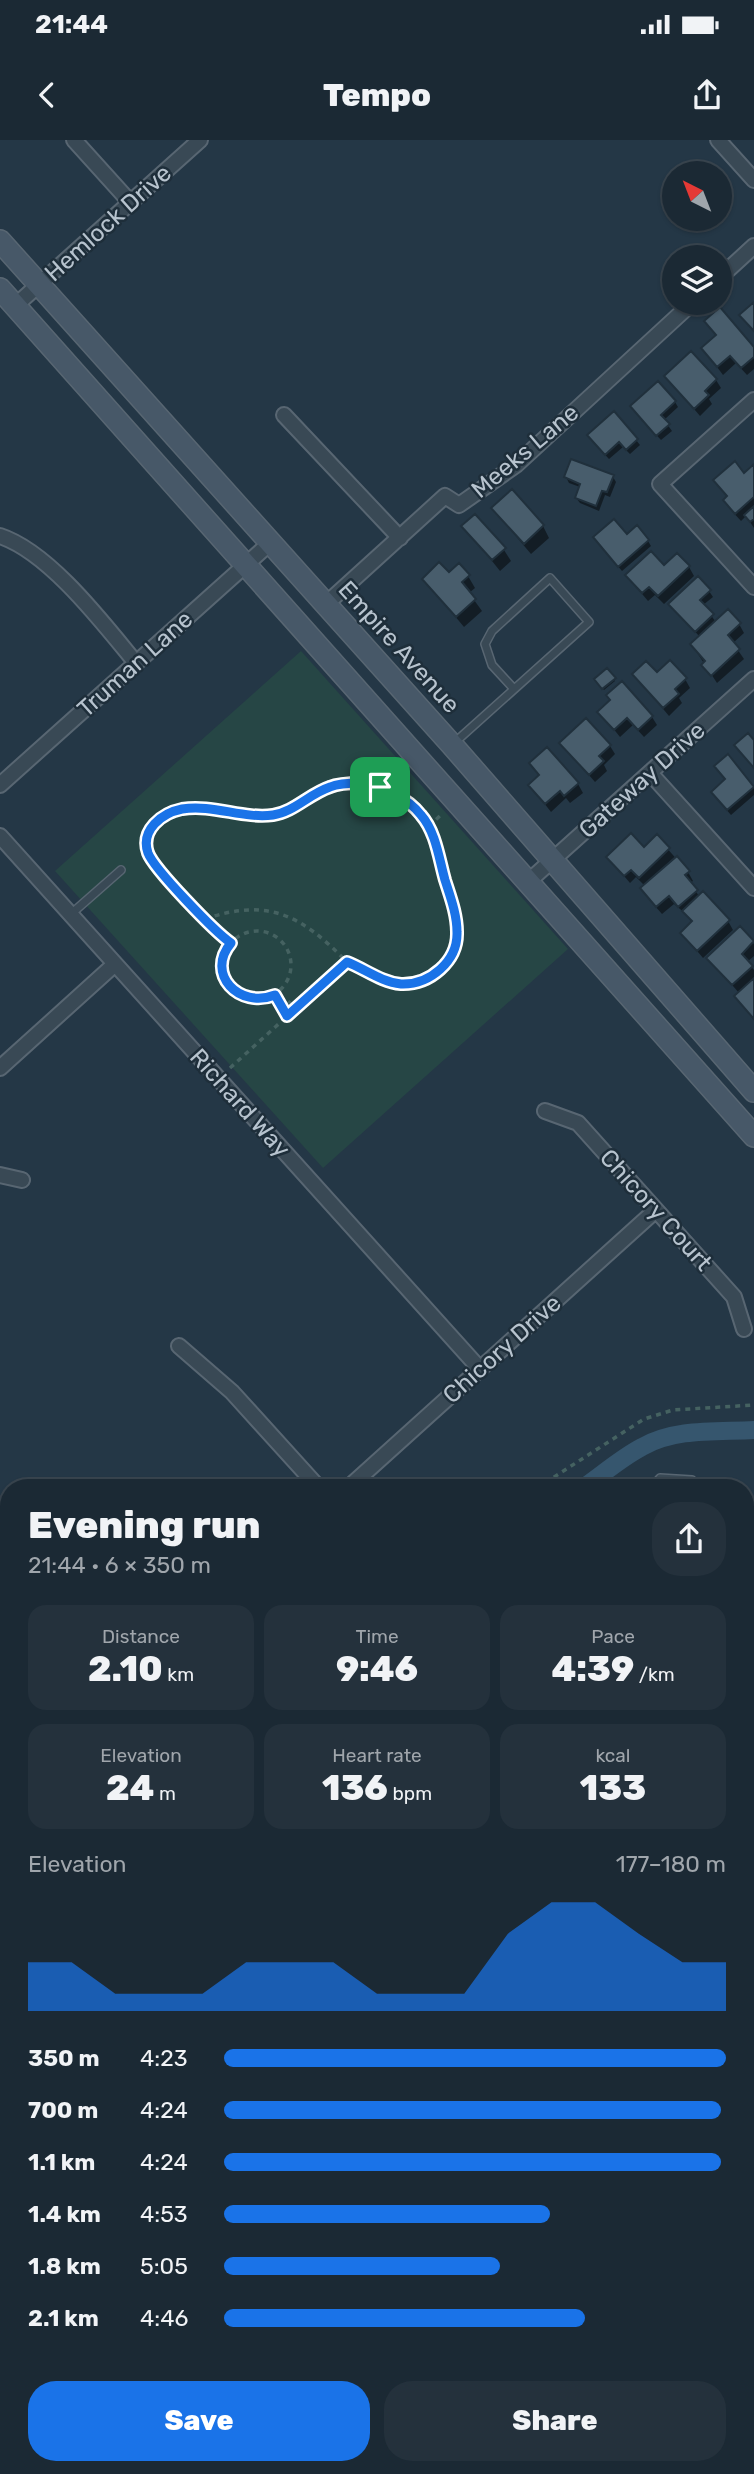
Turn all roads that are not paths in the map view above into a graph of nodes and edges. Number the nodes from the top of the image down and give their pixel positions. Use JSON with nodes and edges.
{"nodes":[{"id":1,"x":74,"y":140,"type":"edge"},
{"id":2,"x":200,"y":140,"type":"edge"},
{"id":3,"x":718,"y":140,"type":"edge"},
{"id":4,"x":754,"y":180,"type":"edge"},
{"id":5,"x":130,"y":202,"type":"junction"},
{"id":6,"x":0,"y":241,"type":"edge"},
{"id":7,"x":754,"y":246,"type":"edge"},
{"id":8,"x":732,"y":266,"type":"edge"},
{"id":9,"x":38,"y":286,"type":"junction"},
{"id":10,"x":0,"y":289,"type":"edge"},
{"id":11,"x":15,"y":306,"type":"junction"},
{"id":12,"x":679,"y":315,"type":"edge"},
{"id":13,"x":754,"y":400,"type":"edge"},
{"id":14,"x":284,"y":415,"type":"dead end"},
{"id":15,"x":0,"y":536,"type":"edge"},
{"id":16,"x":400,"y":538,"type":"junction"},
{"id":17,"x":270,"y":544,"type":"junction"},
{"id":18,"x":246,"y":565,"type":"junction"},
{"id":19,"x":754,"y":587,"type":"edge"},
{"id":20,"x":325,"y":605,"type":"junction"},
{"id":21,"x":136,"y":663,"type":"junction"},
{"id":22,"x":754,"y":679,"type":"edge"},
{"id":23,"x":514,"y":689,"type":"junction"},
{"id":24,"x":452,"y":745,"type":"junction"},
{"id":25,"x":650,"y":773,"type":"junction"},
{"id":26,"x":0,"y":785,"type":"edge"},
{"id":27,"x":0,"y":836,"type":"edge"},
{"id":28,"x":553,"y":860,"type":"junction"},
{"id":29,"x":121,"y":870,"type":"dead end"},
{"id":30,"x":529,"y":881,"type":"junction"},
{"id":31,"x":754,"y":888,"type":"edge"},
{"id":32,"x":70,"y":914,"type":"junction"},
{"id":33,"x":115,"y":964,"type":"junction"},
{"id":34,"x":0,"y":1068,"type":"edge"},
{"id":35,"x":754,"y":1091,"type":"edge"},
{"id":36,"x":545,"y":1111,"type":"dead end"},
{"id":37,"x":754,"y":1136,"type":"edge"},
{"id":38,"x":0,"y":1175,"type":"edge"},
{"id":39,"x":22,"y":1180,"type":"dead end"},
{"id":40,"x":656,"y":1210,"type":"junction"},
{"id":41,"x":744,"y":1329,"type":"dead end"},
{"id":42,"x":179,"y":1346,"type":"dead end"},
{"id":43,"x":480,"y":1369,"type":"junction"},
{"id":44,"x":311,"y":1479,"type":"edge"},
{"id":45,"x":358,"y":1479,"type":"edge"}],
"edges":[{"from":1,"to":5,"type":"street"},
{"from":2,"to":5,"type":"street","name":"Hemlock Drive"},
{"from":3,"to":4,"type":"street"},
{"from":5,"to":9,"type":"street","name":"Hemlock Drive"},
{"from":6,"to":9,"type":"main road","name":"Empire Avenue"},
{"from":7,"to":8,"type":"street"},
{"from":9,"to":11,"type":"street","name":"Hemlock Drive"},
{"from":9,"to":17,"type":"main road","name":"Empire Avenue"},
{"from":10,"to":11,"type":"main road"},
{"from":11,"to":18,"type":"main road"},
{"from":12,"to":16,"type":"street","name":"Meeks Lane"},
{"from":13,"to":19,"type":"street"},
{"from":14,"to":16,"type":"street"},
{"from":15,"to":21,"type":"street"},
{"from":16,"to":20,"type":"street","name":"Meeks Lane"},
{"from":17,"to":18,"type":"street","name":"Truman Lane"},
{"from":17,"to":20,"type":"main road","name":"Empire Avenue"},
{"from":18,"to":21,"type":"street","name":"Truman Lane"},
{"from":18,"to":30,"type":"main road"},
{"from":20,"to":24,"type":"main road","name":"Empire Avenue"},
{"from":21,"to":26,"type":"street","name":"Truman Lane"},
{"from":22,"to":25,"type":"street","name":"Gateway Drive"},
{"from":23,"to":23,"type":"lane"},
{"from":23,"to":24,"type":"lane"},
{"from":24,"to":28,"type":"main road","name":"Empire Avenue"},
{"from":25,"to":28,"type":"street","name":"Gateway Drive"},
{"from":25,"to":31,"type":"street"},
{"from":27,"to":32,"type":"street","name":"Richard Way"},
{"from":28,"to":30,"type":"street","name":"Gateway Drive"},
{"from":28,"to":35,"type":"main road","name":"Empire Avenue"},
{"from":29,"to":32,"type":"lane"},
{"from":30,"to":37,"type":"main road"},
{"from":32,"to":33,"type":"street","name":"Richard Way"},
{"from":33,"to":34,"type":"street"},
{"from":33,"to":43,"type":"street","name":"Richard Way"},
{"from":36,"to":40,"type":"street","name":"Chicory Court"},
{"from":38,"to":39,"type":"street"},
{"from":40,"to":41,"type":"street","name":"Chicory Court"},
{"from":40,"to":43,"type":"street","name":"Chicory Drive"},
{"from":42,"to":44,"type":"street"},
{"from":43,"to":45,"type":"street","name":"Chicory Drive"}]}
